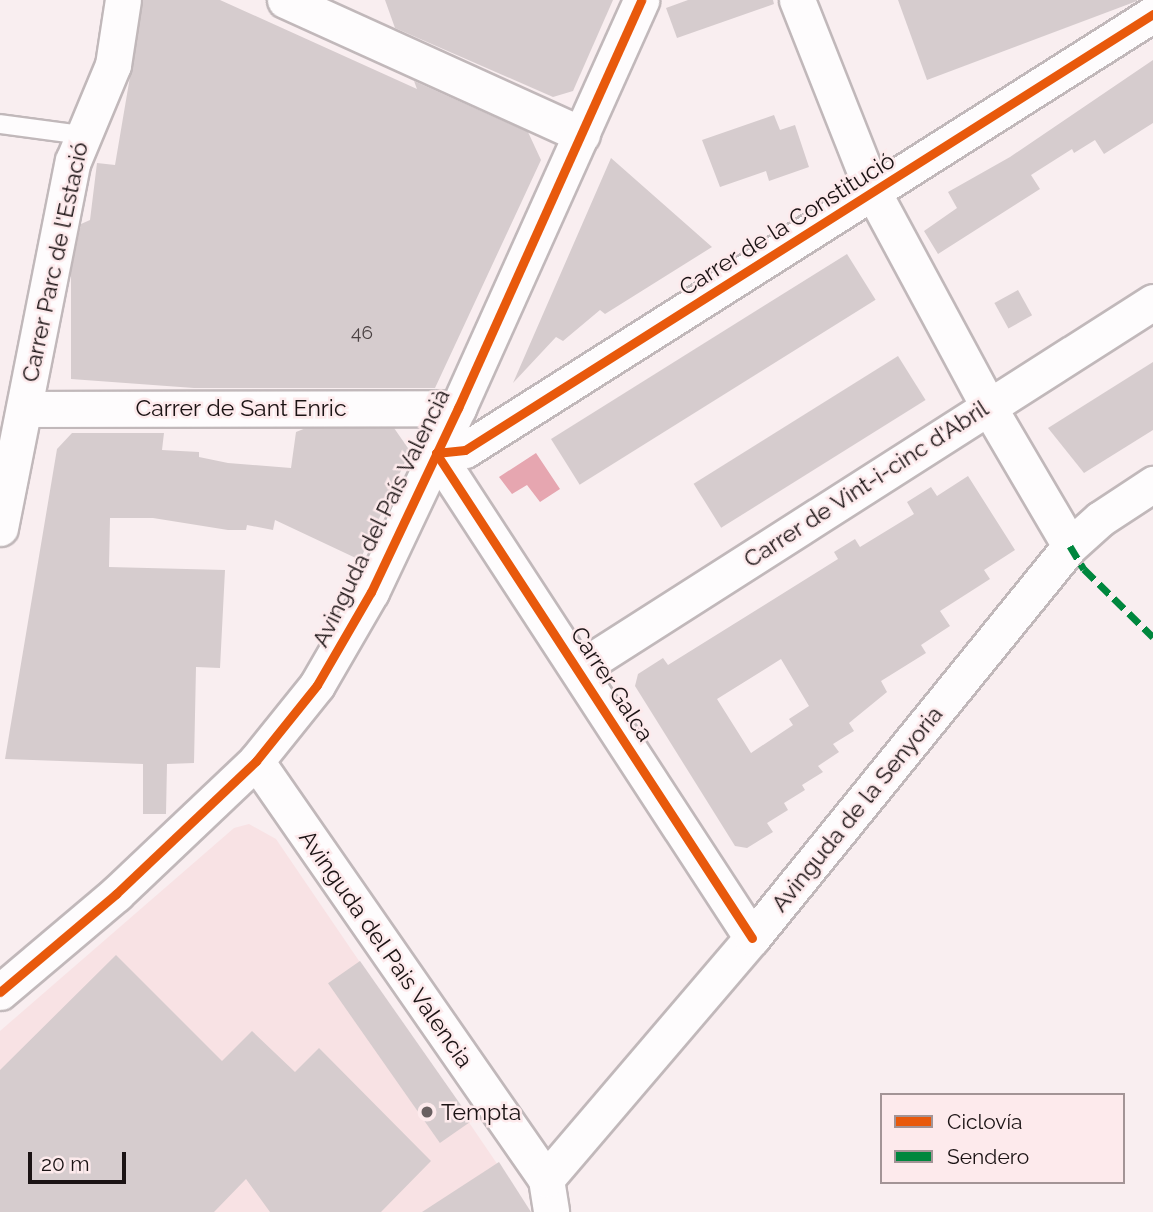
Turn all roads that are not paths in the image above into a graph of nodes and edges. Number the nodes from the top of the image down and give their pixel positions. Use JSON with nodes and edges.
{"nodes":[{"id":1,"x":123,"y":0,"type":"edge"},
{"id":2,"x":285,"y":0,"type":"edge"},
{"id":3,"x":640,"y":0,"type":"edge"},
{"id":4,"x":797,"y":0,"type":"edge"},
{"id":5,"x":355,"y":14,"type":"edge"},
{"id":6,"x":1153,"y":14,"type":"edge"},
{"id":7,"x":0,"y":124,"type":"edge"},
{"id":8,"x":82,"y":135,"type":"junction"},
{"id":9,"x":582,"y":135,"type":"junction"},
{"id":10,"x":873,"y":192,"type":"junction"},
{"id":11,"x":1153,"y":302,"type":"edge"},
{"id":12,"x":988,"y":407,"type":"junction"},
{"id":13,"x":458,"y":408,"type":"junction"},
{"id":14,"x":24,"y":409,"type":"junction"},
{"id":15,"x":436,"y":453,"type":"junction"},
{"id":16,"x":1153,"y":484,"type":"edge"},
{"id":17,"x":0,"y":528,"type":"edge"},
{"id":18,"x":1070,"y":546,"type":"junction"},
{"id":19,"x":580,"y":668,"type":"junction"},
{"id":20,"x":256,"y":761,"type":"junction"},
{"id":21,"x":752,"y":938,"type":"junction"},
{"id":22,"x":0,"y":992,"type":"edge"},
{"id":23,"x":548,"y":1195,"type":"edge"}],
"edges":[{"from":1,"to":8,"type":"street","name":"Carrer Parc de l'Estació"},
{"from":2,"to":5,"type":"street"},
{"from":3,"to":9,"type":"street","name":"Avinguda del País Valencià"},
{"from":4,"to":10,"type":"street"},
{"from":5,"to":9,"type":"street"},
{"from":6,"to":10,"type":"street","name":"Carrer de la Constitució"},
{"from":7,"to":8,"type":"lane"},
{"from":8,"to":14,"type":"street","name":"Carrer Parc de l'Estació"},
{"from":9,"to":13,"type":"street","name":"Avinguda del País Valencià"},
{"from":10,"to":12,"type":"street"},
{"from":10,"to":15,"type":"street","name":"Carrer de la Constitució"},
{"from":11,"to":12,"type":"street","name":"Carrer de Vint-i-cinc d'Abril"},
{"from":12,"to":18,"type":"street"},
{"from":12,"to":19,"type":"street","name":"Carrer de Vint-i-cinc d'Abril"},
{"from":13,"to":14,"type":"street","name":"Carrer de Sant Enric"},
{"from":13,"to":15,"type":"street","name":"Avinguda del País Valencià"},
{"from":14,"to":17,"type":"street","name":"Carrer Parc de l'Estació"},
{"from":15,"to":19,"type":"street","name":"Carrer Galca"},
{"from":15,"to":20,"type":"street","name":"Avinguda del País Valencià"},
{"from":16,"to":18,"type":"street","name":"Avinguda de la Senyoria"},
{"from":18,"to":21,"type":"street","name":"Avinguda de la Senyoria"},
{"from":19,"to":21,"type":"street","name":"Carrer Galca"},
{"from":20,"to":22,"type":"street","name":"Avinguda del País Valencià"},
{"from":20,"to":23,"type":"street","name":"Avinguda del Pais Valencia"},
{"from":21,"to":23,"type":"street","name":"Avinguda de la Senyoria"}]}
